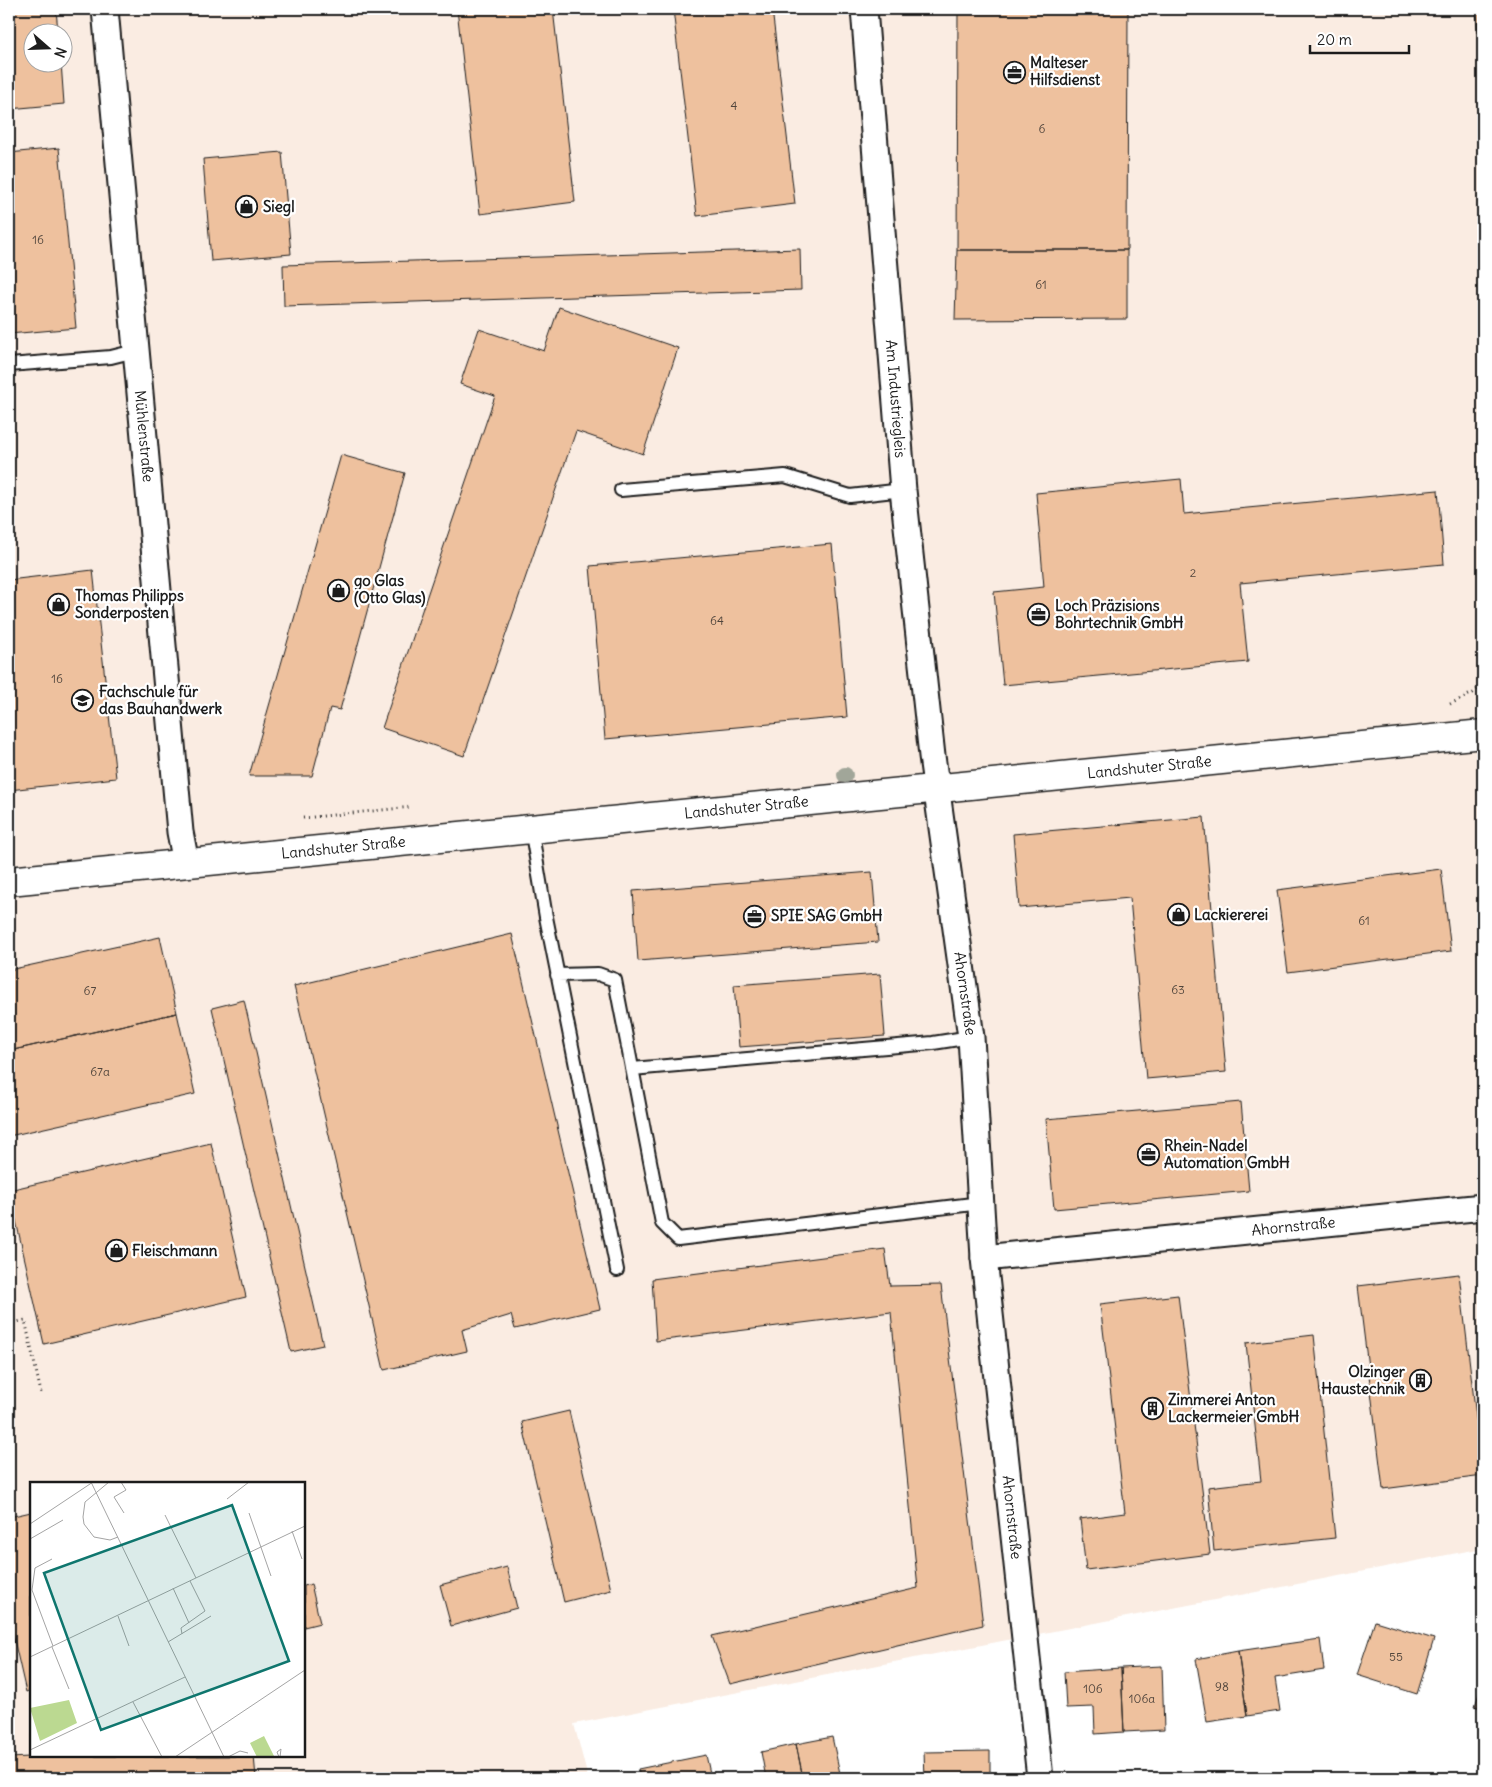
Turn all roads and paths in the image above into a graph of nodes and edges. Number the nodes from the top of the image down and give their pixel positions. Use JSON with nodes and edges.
{"nodes":[{"id":1,"x":105,"y":9,"type":"edge"},
{"id":2,"x":864,"y":9,"type":"edge"},
{"id":3,"x":135,"y":351,"type":"junction"},
{"id":4,"x":9,"y":365,"type":"edge"},
{"id":5,"x":621,"y":490,"type":"dead end"},
{"id":6,"x":903,"y":490,"type":"junction"},
{"id":7,"x":1483,"y":734,"type":"edge"},
{"id":8,"x":937,"y":789,"type":"junction"},
{"id":9,"x":531,"y":828,"type":"junction"},
{"id":10,"x":186,"y":863,"type":"junction"},
{"id":11,"x":9,"y":881,"type":"edge"},
{"id":12,"x":558,"y":975,"type":"junction"},
{"id":13,"x":971,"y":1037,"type":"junction"},
{"id":14,"x":632,"y":1069,"type":"junction"},
{"id":15,"x":981,"y":1203,"type":"junction"},
{"id":16,"x":1483,"y":1207,"type":"edge"},
{"id":17,"x":984,"y":1258,"type":"junction"},
{"id":18,"x":617,"y":1270,"type":"dead end"},
{"id":19,"x":9,"y":1324,"type":"edge"},
{"id":20,"x":41,"y":1393,"type":"dead end"},
{"id":21,"x":1040,"y":1778,"type":"edge"}],
"edges":[{"from":1,"to":3,"type":"street","name":"Mühlenstraße"},
{"from":2,"to":6,"type":"street","name":"Am Industriegleis"},
{"from":3,"to":4,"type":"lane"},
{"from":3,"to":10,"type":"street","name":"Mühlenstraße"},
{"from":5,"to":6,"type":"lane"},
{"from":6,"to":8,"type":"street","name":"Am Industriegleis"},
{"from":7,"to":8,"type":"street","name":"Landshuter Straße"},
{"from":8,"to":9,"type":"street","name":"Landshuter Straße"},
{"from":8,"to":13,"type":"street","name":"Ahornstraße"},
{"from":9,"to":10,"type":"street","name":"Landshuter Straße"},
{"from":9,"to":12,"type":"lane"},
{"from":10,"to":11,"type":"street","name":"Landshuter Straße"},
{"from":12,"to":14,"type":"lane"},
{"from":12,"to":18,"type":"lane"},
{"from":13,"to":14,"type":"lane"},
{"from":13,"to":15,"type":"street","name":"Ahornstraße"},
{"from":14,"to":15,"type":"lane"},
{"from":15,"to":17,"type":"street","name":"Ahornstraße"},
{"from":16,"to":17,"type":"street","name":"Ahornstraße"},
{"from":17,"to":21,"type":"street","name":"Ahornstraße"},
{"from":19,"to":20,"type":"path"}]}
